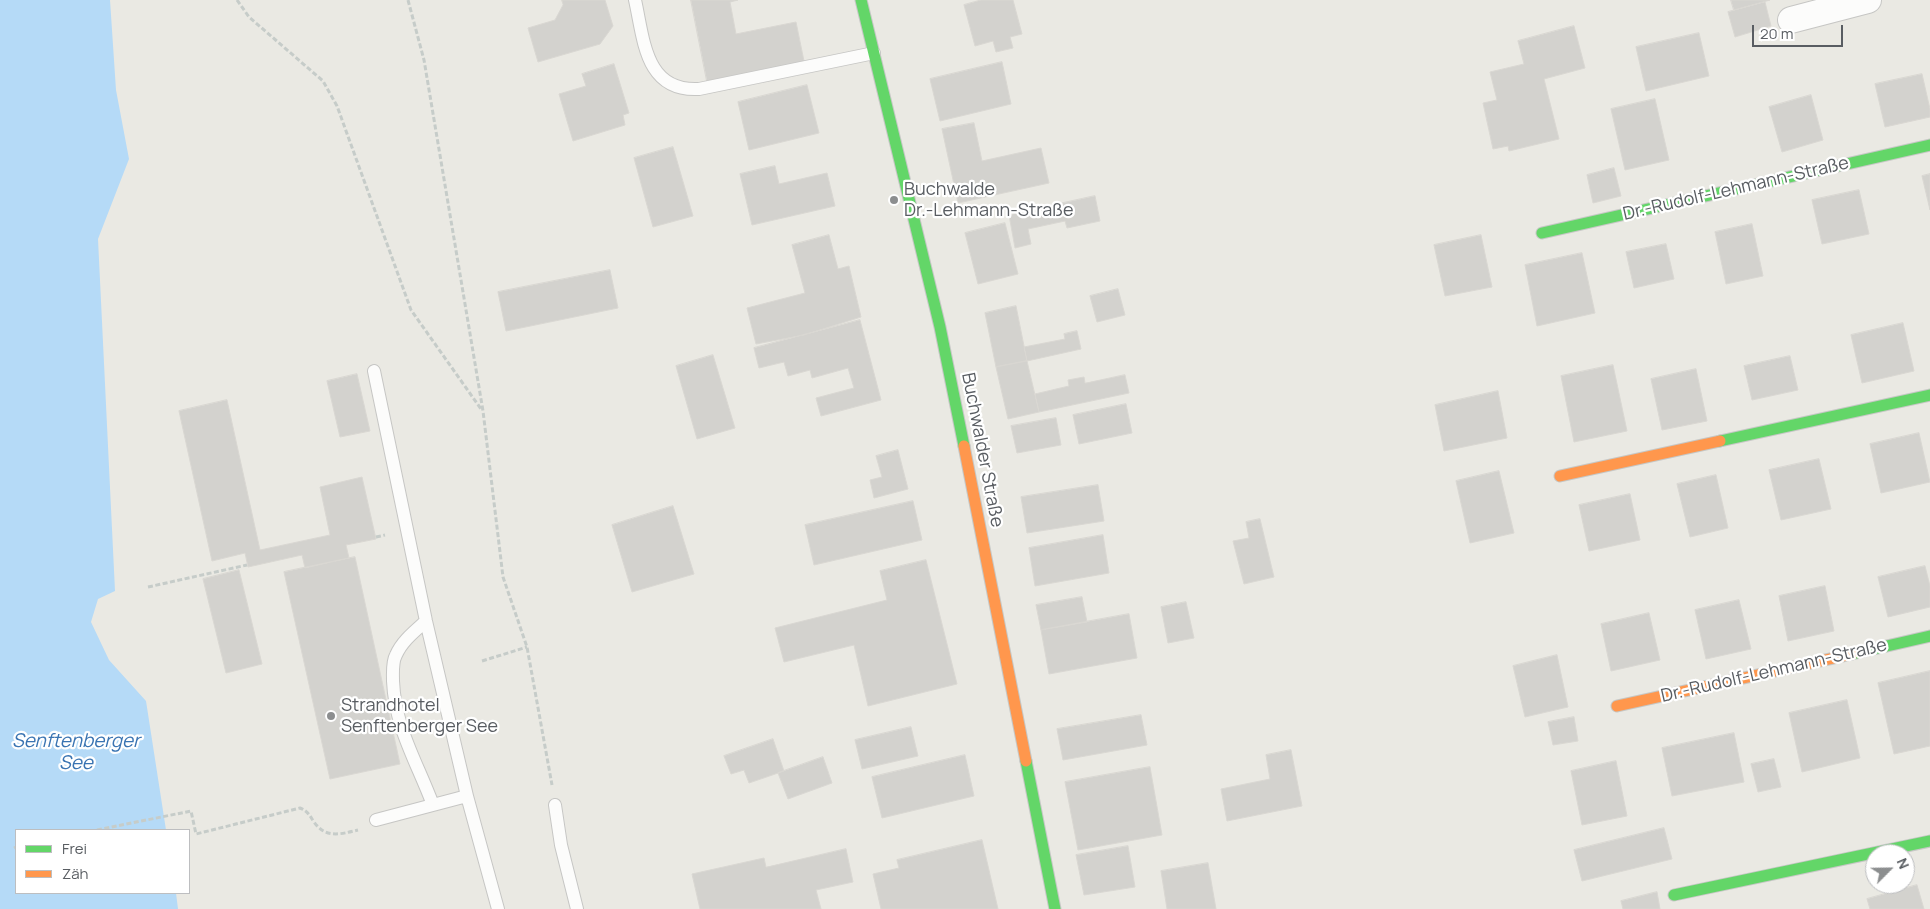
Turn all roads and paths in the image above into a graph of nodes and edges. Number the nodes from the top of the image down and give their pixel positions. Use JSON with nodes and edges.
{"nodes":[{"id":1,"x":237,"y":0,"type":"edge"},
{"id":2,"x":408,"y":0,"type":"edge"},
{"id":3,"x":635,"y":0,"type":"edge"},
{"id":4,"x":861,"y":0,"type":"edge"},
{"id":5,"x":1868,"y":0,"type":"edge"},
{"id":6,"x":1791,"y":20,"type":"dead end"},
{"id":7,"x":874,"y":53,"type":"junction"},
{"id":8,"x":1930,"y":145,"type":"edge"},
{"id":9,"x":1542,"y":232,"type":"dead end"},
{"id":10,"x":374,"y":371,"type":"dead end"},
{"id":11,"x":1930,"y":395,"type":"edge"},
{"id":12,"x":483,"y":412,"type":"junction"},
{"id":13,"x":1560,"y":476,"type":"dead end"},
{"id":14,"x":247,"y":565,"type":"dead end"},
{"id":15,"x":148,"y":587,"type":"dead end"},
{"id":16,"x":426,"y":620,"type":"junction"},
{"id":17,"x":1930,"y":636,"type":"edge"},
{"id":18,"x":527,"y":647,"type":"junction"},
{"id":19,"x":482,"y":661,"type":"dead end"},
{"id":20,"x":1617,"y":706,"type":"dead end"},
{"id":21,"x":467,"y":796,"type":"junction"},
{"id":22,"x":433,"y":805,"type":"junction"},
{"id":23,"x":555,"y":805,"type":"joint"},
{"id":24,"x":376,"y":820,"type":"joint"},
{"id":25,"x":102,"y":829,"type":"edge"},
{"id":26,"x":1930,"y":841,"type":"edge"},
{"id":27,"x":1674,"y":896,"type":"dead end"},
{"id":28,"x":498,"y":909,"type":"edge"},
{"id":29,"x":577,"y":909,"type":"edge"},
{"id":30,"x":1055,"y":909,"type":"edge"}],
"edges":[{"from":1,"to":12,"type":"path"},
{"from":2,"to":12,"type":"path"},
{"from":3,"to":7,"type":"lane"},
{"from":4,"to":7,"type":"street","name":"Buchwalder Straße"},
{"from":5,"to":6,"type":"street"},
{"from":7,"to":30,"type":"street","name":"Buchwalder Straße"},
{"from":8,"to":9,"type":"street","name":"Dr.-Rudolf-Lehmann-Straße"},
{"from":10,"to":16,"type":"lane"},
{"from":11,"to":13,"type":"street"},
{"from":12,"to":18,"type":"path"},
{"from":14,"to":15,"type":"path"},
{"from":16,"to":21,"type":"lane"},
{"from":16,"to":22,"type":"lane"},
{"from":17,"to":20,"type":"street","name":"Dr.-Rudolf-Lehmann-Straße"},
{"from":18,"to":19,"type":"path"},
{"from":18,"to":23,"type":"path"},
{"from":21,"to":22,"type":"lane"},
{"from":21,"to":28,"type":"lane"},
{"from":22,"to":24,"type":"lane"},
{"from":23,"to":29,"type":"lane"},
{"from":24,"to":25,"type":"path"},
{"from":26,"to":27,"type":"street"}]}
